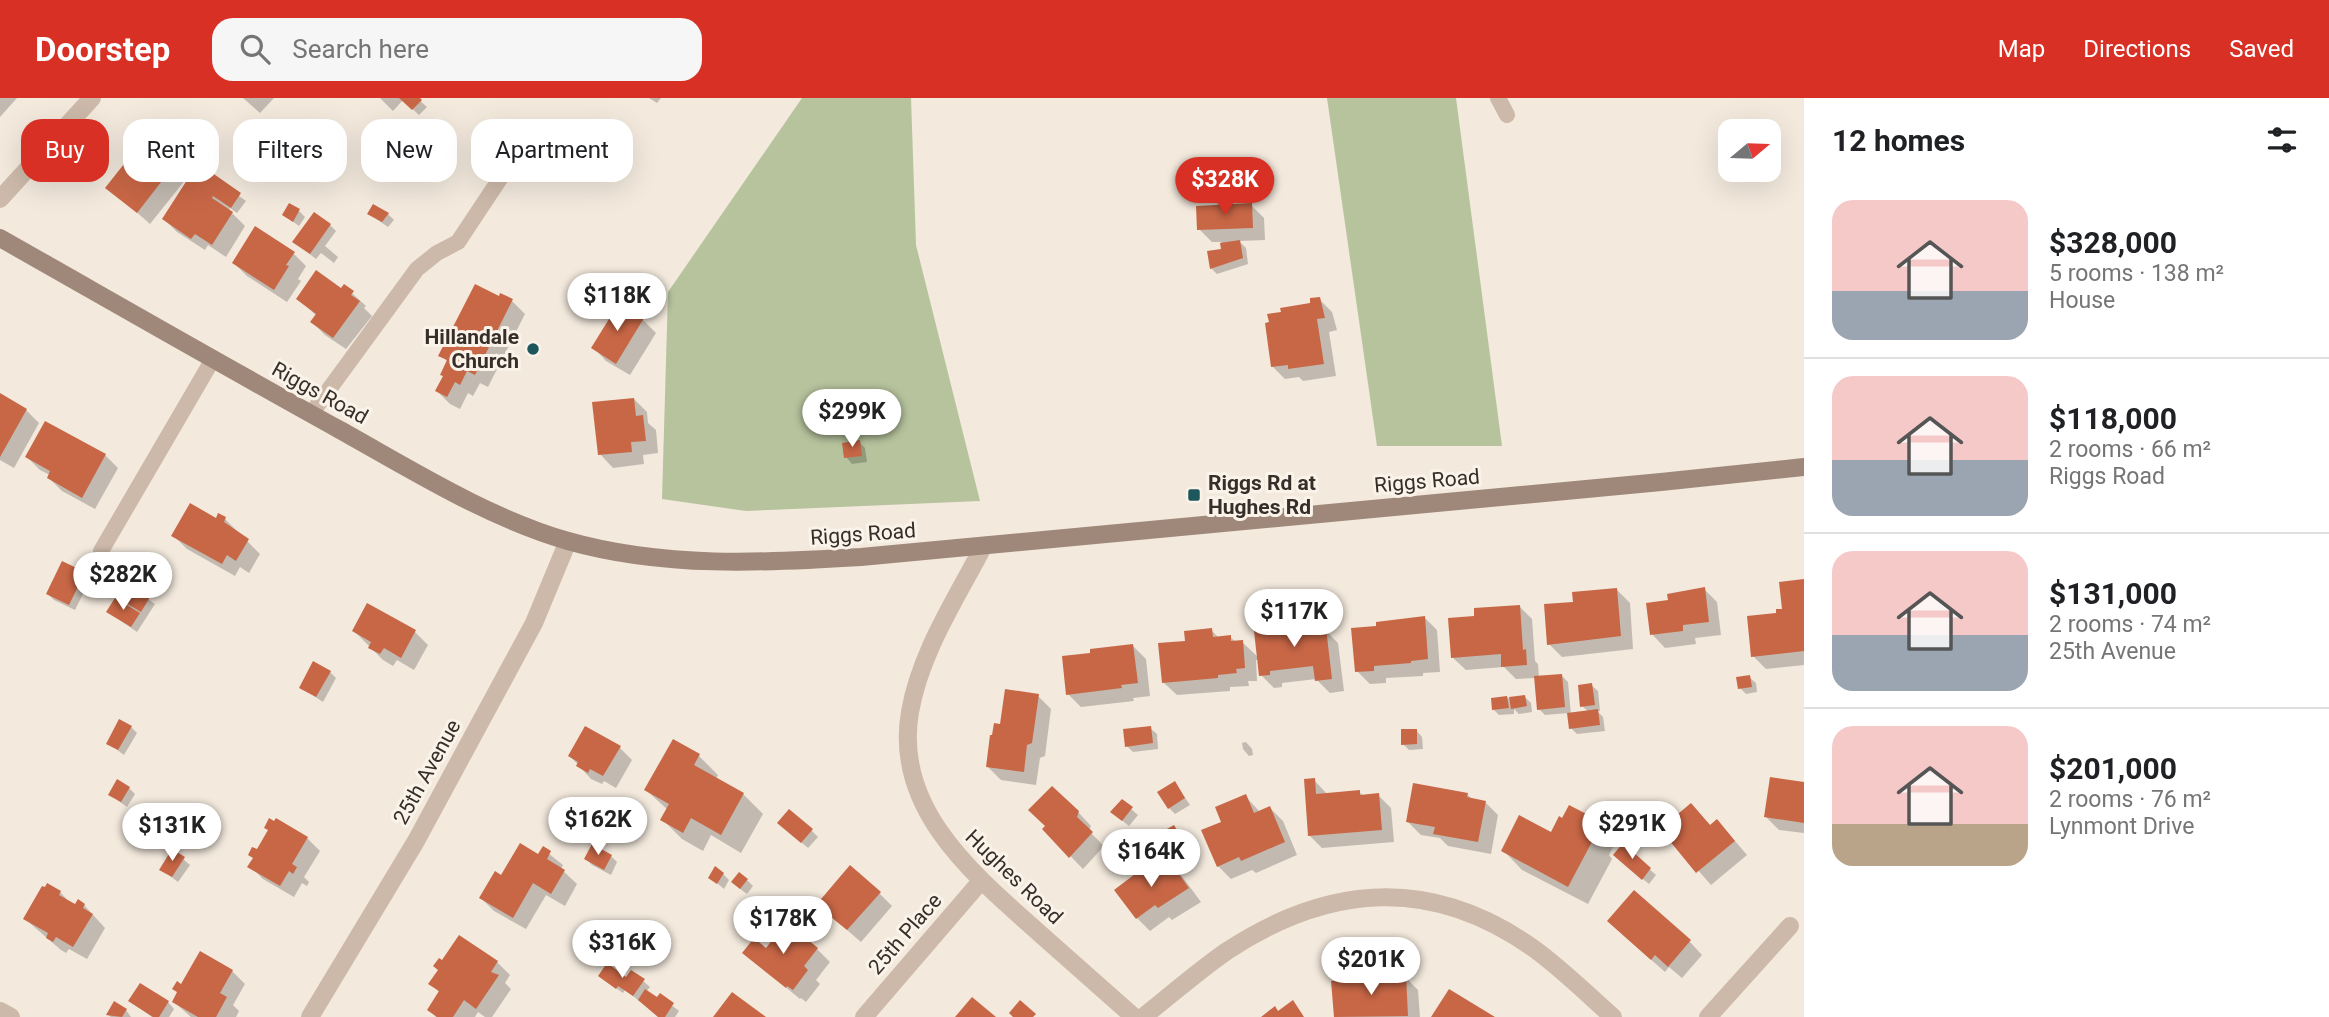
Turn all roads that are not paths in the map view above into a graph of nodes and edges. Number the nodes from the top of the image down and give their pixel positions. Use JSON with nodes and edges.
{"nodes":[{"id":1,"x":92,"y":98,"type":"edge"},
{"id":2,"x":1498,"y":98,"type":"edge"},
{"id":3,"x":1507,"y":115,"type":"dead end"},
{"id":4,"x":498,"y":182,"type":"edge"},
{"id":5,"x":0,"y":199,"type":"edge"},
{"id":6,"x":0,"y":238,"type":"edge"},
{"id":7,"x":213,"y":359,"type":"junction"},
{"id":8,"x":311,"y":414,"type":"junction"},
{"id":9,"x":1804,"y":467,"type":"edge"},
{"id":10,"x":568,"y":541,"type":"junction"},
{"id":11,"x":983,"y":547,"type":"junction"},
{"id":12,"x":101,"y":551,"type":"dead end"},
{"id":13,"x":981,"y":881,"type":"junction"},
{"id":14,"x":1790,"y":926,"type":"dead end"},
{"id":15,"x":0,"y":1011,"type":"edge"},
{"id":16,"x":11,"y":1017,"type":"edge"},
{"id":17,"x":310,"y":1017,"type":"edge"},
{"id":18,"x":864,"y":1017,"type":"edge"},
{"id":19,"x":1134,"y":1017,"type":"edge"},
{"id":20,"x":1143,"y":1017,"type":"edge"},
{"id":21,"x":1614,"y":1017,"type":"edge"},
{"id":22,"x":1708,"y":1017,"type":"edge"}],
"edges":[{"from":1,"to":5,"type":"street"},
{"from":2,"to":3,"type":"lane"},
{"from":4,"to":8,"type":"lane"},
{"from":6,"to":7,"type":"main road","name":"Riggs Road"},
{"from":7,"to":8,"type":"main road","name":"Riggs Road"},
{"from":7,"to":12,"type":"lane"},
{"from":8,"to":10,"type":"main road","name":"Riggs Road"},
{"from":9,"to":11,"type":"main road","name":"Riggs Road"},
{"from":10,"to":11,"type":"main road","name":"Riggs Road"},
{"from":10,"to":17,"type":"street","name":"25th Avenue"},
{"from":11,"to":13,"type":"street","name":"Hughes Road"},
{"from":13,"to":18,"type":"street","name":"25th Place"},
{"from":13,"to":19,"type":"street","name":"Hughes Road"},
{"from":14,"to":22,"type":"street"},
{"from":15,"to":16,"type":"street"},
{"from":20,"to":21,"type":"street"}]}
